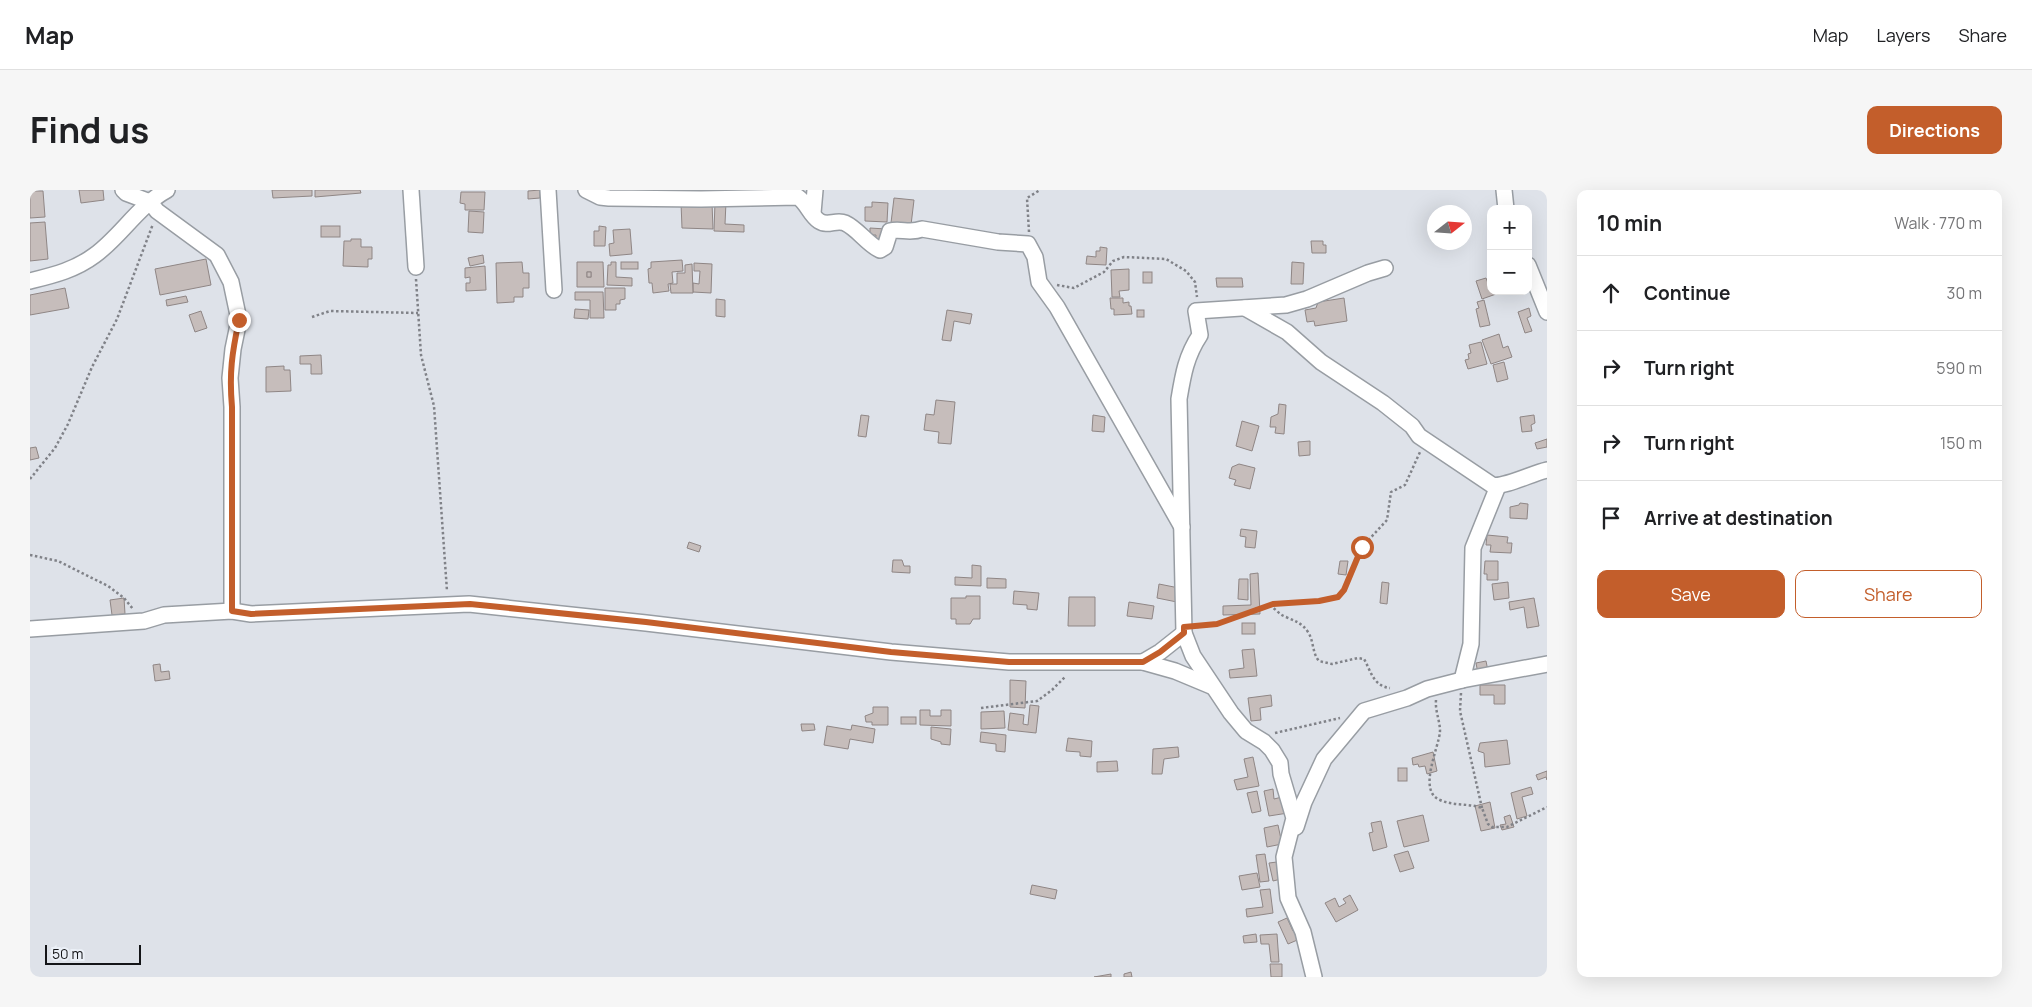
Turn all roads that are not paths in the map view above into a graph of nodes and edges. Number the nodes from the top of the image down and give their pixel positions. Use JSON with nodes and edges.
{"nodes":[{"id":1,"x":123,"y":190,"type":"edge"},
{"id":2,"x":167,"y":190,"type":"edge"},
{"id":3,"x":411,"y":190,"type":"edge"},
{"id":4,"x":548,"y":190,"type":"edge"},
{"id":5,"x":586,"y":190,"type":"edge"},
{"id":6,"x":815,"y":190,"type":"edge"},
{"id":7,"x":1504,"y":190,"type":"edge"},
{"id":8,"x":638,"y":194,"type":"edge"},
{"id":9,"x":1506,"y":205,"type":"edge"},
{"id":10,"x":154,"y":206,"type":"junction"},
{"id":11,"x":812,"y":213,"type":"junction"},
{"id":12,"x":416,"y":267,"type":"road end"},
{"id":13,"x":1385,"y":268,"type":"dead end"},
{"id":14,"x":1536,"y":271,"type":"edge"},
{"id":15,"x":30,"y":281,"type":"edge"},
{"id":16,"x":554,"y":290,"type":"dead end"},
{"id":17,"x":1243,"y":307,"type":"junction"},
{"id":18,"x":1547,"y":312,"type":"edge"},
{"id":19,"x":1547,"y":470,"type":"edge"},
{"id":20,"x":1498,"y":486,"type":"junction"},
{"id":21,"x":1182,"y":528,"type":"junction"},
{"id":22,"x":232,"y":611,"type":"junction"},
{"id":23,"x":30,"y":629,"type":"edge"},
{"id":24,"x":1184,"y":630,"type":"junction"},
{"id":25,"x":1143,"y":662,"type":"junction"},
{"id":26,"x":1547,"y":664,"type":"edge"},
{"id":27,"x":1462,"y":680,"type":"junction"},
{"id":28,"x":1211,"y":686,"type":"junction"},
{"id":29,"x":1284,"y":863,"type":"junction"},
{"id":30,"x":1314,"y":977,"type":"edge"}],
"edges":[{"from":1,"to":10,"type":"street"},
{"from":2,"to":10,"type":"street"},
{"from":3,"to":12,"type":"street"},
{"from":4,"to":16,"type":"street"},
{"from":5,"to":8,"type":"street"},
{"from":6,"to":11,"type":"street"},
{"from":7,"to":9,"type":"street"},
{"from":8,"to":11,"type":"street"},
{"from":10,"to":15,"type":"street"},
{"from":10,"to":22,"type":"street"},
{"from":11,"to":21,"type":"street"},
{"from":13,"to":17,"type":"street"},
{"from":14,"to":18,"type":"street"},
{"from":17,"to":20,"type":"street"},
{"from":17,"to":21,"type":"street"},
{"from":19,"to":20,"type":"street"},
{"from":20,"to":27,"type":"street"},
{"from":21,"to":24,"type":"street"},
{"from":22,"to":23,"type":"street"},
{"from":22,"to":25,"type":"street"},
{"from":24,"to":25,"type":"street"},
{"from":24,"to":28,"type":"street"},
{"from":25,"to":28,"type":"street"},
{"from":26,"to":27,"type":"street"},
{"from":27,"to":29,"type":"street"},
{"from":28,"to":29,"type":"street"},
{"from":29,"to":30,"type":"street"}]}
